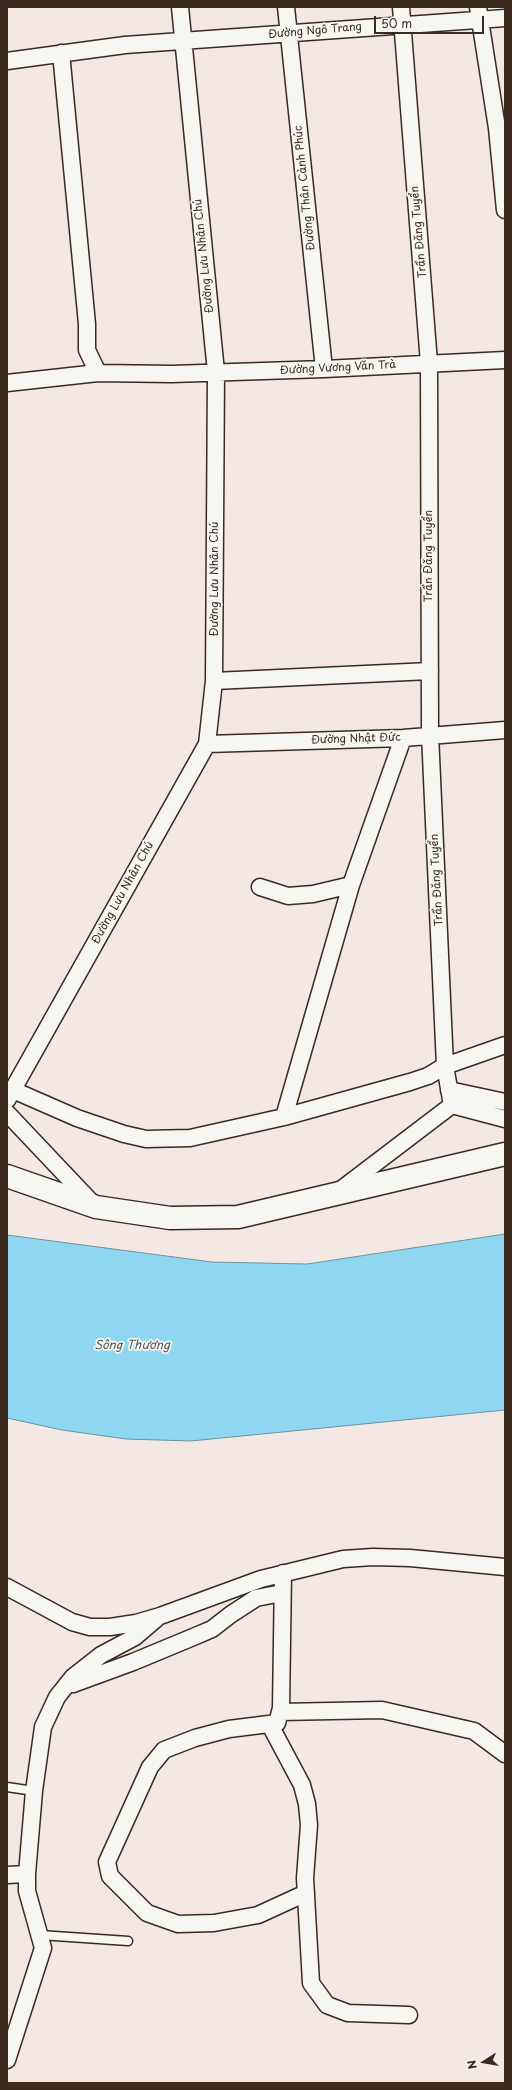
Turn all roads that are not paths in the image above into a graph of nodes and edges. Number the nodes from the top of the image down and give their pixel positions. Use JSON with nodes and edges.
{"nodes":[{"id":1,"x":180,"y":7,"type":"edge"},
{"id":2,"x":286,"y":7,"type":"edge"},
{"id":3,"x":401,"y":7,"type":"edge"},
{"id":4,"x":478,"y":13,"type":"edge"},
{"id":5,"x":505,"y":18,"type":"edge"},
{"id":6,"x":402,"y":24,"type":"junction"},
{"id":7,"x":288,"y":34,"type":"junction"},
{"id":8,"x":183,"y":41,"type":"junction"},
{"id":9,"x":61,"y":53,"type":"junction"},
{"id":10,"x":7,"y":61,"type":"edge"},
{"id":11,"x":505,"y":210,"type":"edge"},
{"id":12,"x":505,"y":360,"type":"edge"},
{"id":13,"x":429,"y":363,"type":"junction"},
{"id":14,"x":324,"y":369,"type":"junction"},
{"id":15,"x":216,"y":372,"type":"junction"},
{"id":16,"x":98,"y":373,"type":"junction"},
{"id":17,"x":7,"y":384,"type":"edge"},
{"id":18,"x":430,"y":671,"type":"junction"},
{"id":19,"x":214,"y":681,"type":"junction"},
{"id":20,"x":505,"y":730,"type":"edge"},
{"id":21,"x":430,"y":734,"type":"junction"},
{"id":22,"x":404,"y":738,"type":"junction"},
{"id":23,"x":207,"y":744,"type":"junction"},
{"id":24,"x":351,"y":885,"type":"junction"},
{"id":25,"x":260,"y":887,"type":"dead end"},
{"id":26,"x":505,"y":1045,"type":"edge"},
{"id":27,"x":445,"y":1066,"type":"junction"},
{"id":28,"x":10,"y":1095,"type":"edge"},
{"id":29,"x":450,"y":1098,"type":"junction"},
{"id":30,"x":505,"y":1102,"type":"edge"},
{"id":31,"x":7,"y":1113,"type":"edge"},
{"id":32,"x":284,"y":1117,"type":"junction"},
{"id":33,"x":505,"y":1119,"type":"edge"},
{"id":34,"x":505,"y":1154,"type":"edge"},
{"id":35,"x":7,"y":1176,"type":"edge"},
{"id":36,"x":333,"y":1195,"type":"junction"},
{"id":37,"x":96,"y":1207,"type":"junction"},
{"id":38,"x":505,"y":1567,"type":"edge"},
{"id":39,"x":283,"y":1573,"type":"junction"},
{"id":40,"x":7,"y":1587,"type":"edge"},
{"id":41,"x":282,"y":1593,"type":"junction"},
{"id":42,"x":160,"y":1616,"type":"junction"},
{"id":43,"x":65,"y":1686,"type":"junction"},
{"id":44,"x":280,"y":1712,"type":"junction"},
{"id":45,"x":270,"y":1725,"type":"junction"},
{"id":46,"x":505,"y":1754,"type":"edge"},
{"id":47,"x":7,"y":1787,"type":"edge"},
{"id":48,"x":34,"y":1791,"type":"junction"},
{"id":49,"x":27,"y":1874,"type":"junction"},
{"id":50,"x":7,"y":1875,"type":"edge"},
{"id":51,"x":306,"y":1894,"type":"junction"},
{"id":52,"x":40,"y":1935,"type":"junction"},
{"id":53,"x":128,"y":1941,"type":"dead end"},
{"id":54,"x":409,"y":2015,"type":"dead end"},
{"id":55,"x":7,"y":2060,"type":"edge"}],
"edges":[{"from":1,"to":8,"type":"street","name":"Đường Lưu Nhân Chú"},
{"from":2,"to":7,"type":"street","name":"Đường Thân Cảnh Phúc"},
{"from":3,"to":6,"type":"street","name":"Trần Đăng Tuyển"},
{"from":4,"to":5,"type":"street","name":"Đường Ngô Trang"},
{"from":4,"to":6,"type":"street","name":"Đường Ngô Trang"},
{"from":4,"to":11,"type":"street"},
{"from":6,"to":7,"type":"street","name":"Đường Ngô Trang"},
{"from":6,"to":13,"type":"street","name":"Trần Đăng Tuyển"},
{"from":7,"to":8,"type":"street","name":"Đường Ngô Trang"},
{"from":7,"to":14,"type":"street","name":"Đường Thân Cảnh Phúc"},
{"from":8,"to":9,"type":"street","name":"Đường Ngô Trang"},
{"from":8,"to":15,"type":"street","name":"Đường Lưu Nhân Chú"},
{"from":9,"to":10,"type":"street","name":"Đường Ngô Trang"},
{"from":9,"to":16,"type":"street"},
{"from":12,"to":13,"type":"street","name":"Đường Vương Văn Trà"},
{"from":13,"to":14,"type":"street","name":"Đường Vương Văn Trà"},
{"from":13,"to":18,"type":"street","name":"Trần Đăng Tuyển"},
{"from":14,"to":15,"type":"street","name":"Đường Vương Văn Trà"},
{"from":15,"to":16,"type":"street","name":"Đường Vương Văn Trà"},
{"from":15,"to":19,"type":"street","name":"Đường Lưu Nhân Chú"},
{"from":16,"to":17,"type":"street","name":"Đường Vương Văn Trà"},
{"from":18,"to":19,"type":"street"},
{"from":18,"to":21,"type":"street","name":"Trần Đăng Tuyển"},
{"from":19,"to":23,"type":"street","name":"Đường Lưu Nhân Chú"},
{"from":20,"to":21,"type":"street","name":"Đường Nhật Đức"},
{"from":21,"to":22,"type":"street","name":"Đường Nhật Đức"},
{"from":21,"to":27,"type":"street","name":"Trần Đăng Tuyển"},
{"from":22,"to":23,"type":"street","name":"Đường Nhật Đức"},
{"from":22,"to":24,"type":"street"},
{"from":23,"to":28,"type":"street","name":"Đường Lưu Nhân Chú"},
{"from":24,"to":25,"type":"street"},
{"from":24,"to":32,"type":"street"},
{"from":26,"to":27,"type":"street"},
{"from":27,"to":29,"type":"street","name":"Trần Đăng Tuyển"},
{"from":27,"to":32,"type":"street"},
{"from":28,"to":32,"type":"street"},
{"from":29,"to":30,"type":"street"},
{"from":29,"to":33,"type":"street"},
{"from":29,"to":36,"type":"street"},
{"from":31,"to":37,"type":"street"},
{"from":34,"to":36,"type":"street"},
{"from":35,"to":37,"type":"street"},
{"from":36,"to":37,"type":"street"},
{"from":38,"to":39,"type":"street"},
{"from":39,"to":41,"type":"street"},
{"from":39,"to":42,"type":"street"},
{"from":40,"to":42,"type":"street"},
{"from":41,"to":43,"type":"street"},
{"from":41,"to":44,"type":"street"},
{"from":42,"to":43,"type":"street"},
{"from":43,"to":48,"type":"street"},
{"from":44,"to":45,"type":"street"},
{"from":44,"to":46,"type":"street"},
{"from":45,"to":51,"type":"street"},
{"from":45,"to":51,"type":"street"},
{"from":47,"to":48,"type":"lane"},
{"from":48,"to":49,"type":"street"},
{"from":49,"to":50,"type":"street"},
{"from":49,"to":52,"type":"street"},
{"from":51,"to":54,"type":"street"},
{"from":52,"to":53,"type":"lane"},
{"from":52,"to":55,"type":"street"}]}
